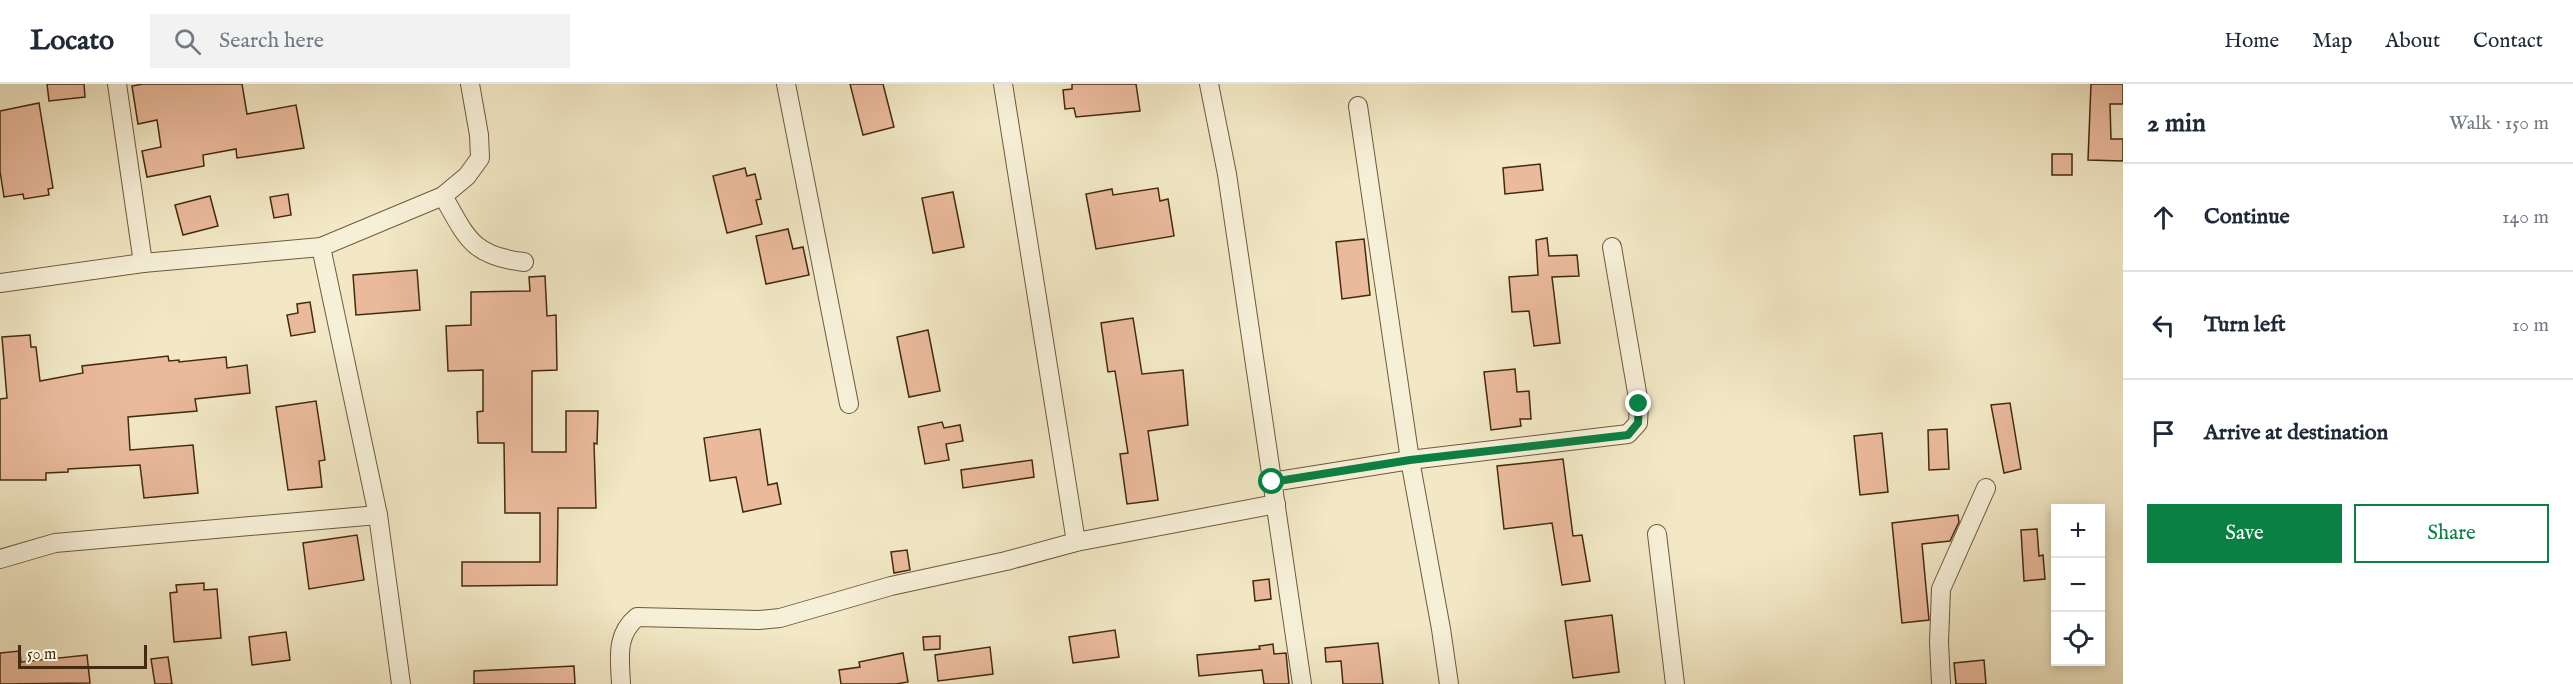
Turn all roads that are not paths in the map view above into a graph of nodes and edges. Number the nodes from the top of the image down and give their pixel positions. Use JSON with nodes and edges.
{"nodes":[{"id":1,"x":117,"y":84,"type":"edge"},
{"id":2,"x":470,"y":84,"type":"edge"},
{"id":3,"x":786,"y":84,"type":"edge"},
{"id":4,"x":1003,"y":84,"type":"edge"},
{"id":5,"x":1209,"y":84,"type":"edge"},
{"id":6,"x":1358,"y":106,"type":"dead end"},
{"id":7,"x":443,"y":196,"type":"junction"},
{"id":8,"x":321,"y":247,"type":"junction"},
{"id":9,"x":1612,"y":247,"type":"dead end"},
{"id":10,"x":524,"y":262,"type":"dead end"},
{"id":11,"x":143,"y":263,"type":"junction"},
{"id":12,"x":0,"y":283,"type":"edge"},
{"id":13,"x":849,"y":404,"type":"dead end"},
{"id":14,"x":1410,"y":460,"type":"junction"},
{"id":15,"x":1272,"y":482,"type":"junction"},
{"id":16,"x":1986,"y":488,"type":"dead end"},
{"id":17,"x":1276,"y":504,"type":"junction"},
{"id":18,"x":378,"y":515,"type":"junction"},
{"id":19,"x":1657,"y":534,"type":"dead end"},
{"id":20,"x":1076,"y":542,"type":"junction"},
{"id":21,"x":0,"y":559,"type":"edge"},
{"id":22,"x":401,"y":684,"type":"edge"},
{"id":23,"x":621,"y":684,"type":"edge"},
{"id":24,"x":1302,"y":684,"type":"edge"},
{"id":25,"x":1449,"y":684,"type":"edge"},
{"id":26,"x":1675,"y":684,"type":"edge"},
{"id":27,"x":1941,"y":684,"type":"edge"}],
"edges":[{"from":1,"to":11,"type":"street"},
{"from":2,"to":7,"type":"street"},
{"from":3,"to":13,"type":"street"},
{"from":4,"to":20,"type":"street"},
{"from":5,"to":15,"type":"street"},
{"from":6,"to":14,"type":"street"},
{"from":7,"to":8,"type":"street"},
{"from":7,"to":10,"type":"street"},
{"from":8,"to":11,"type":"street"},
{"from":8,"to":18,"type":"street"},
{"from":9,"to":14,"type":"street"},
{"from":11,"to":12,"type":"street"},
{"from":14,"to":15,"type":"street"},
{"from":14,"to":25,"type":"street"},
{"from":15,"to":17,"type":"street"},
{"from":16,"to":27,"type":"street"},
{"from":17,"to":20,"type":"street"},
{"from":17,"to":24,"type":"street"},
{"from":18,"to":21,"type":"street"},
{"from":18,"to":22,"type":"street"},
{"from":19,"to":26,"type":"street"},
{"from":20,"to":23,"type":"street"}]}
